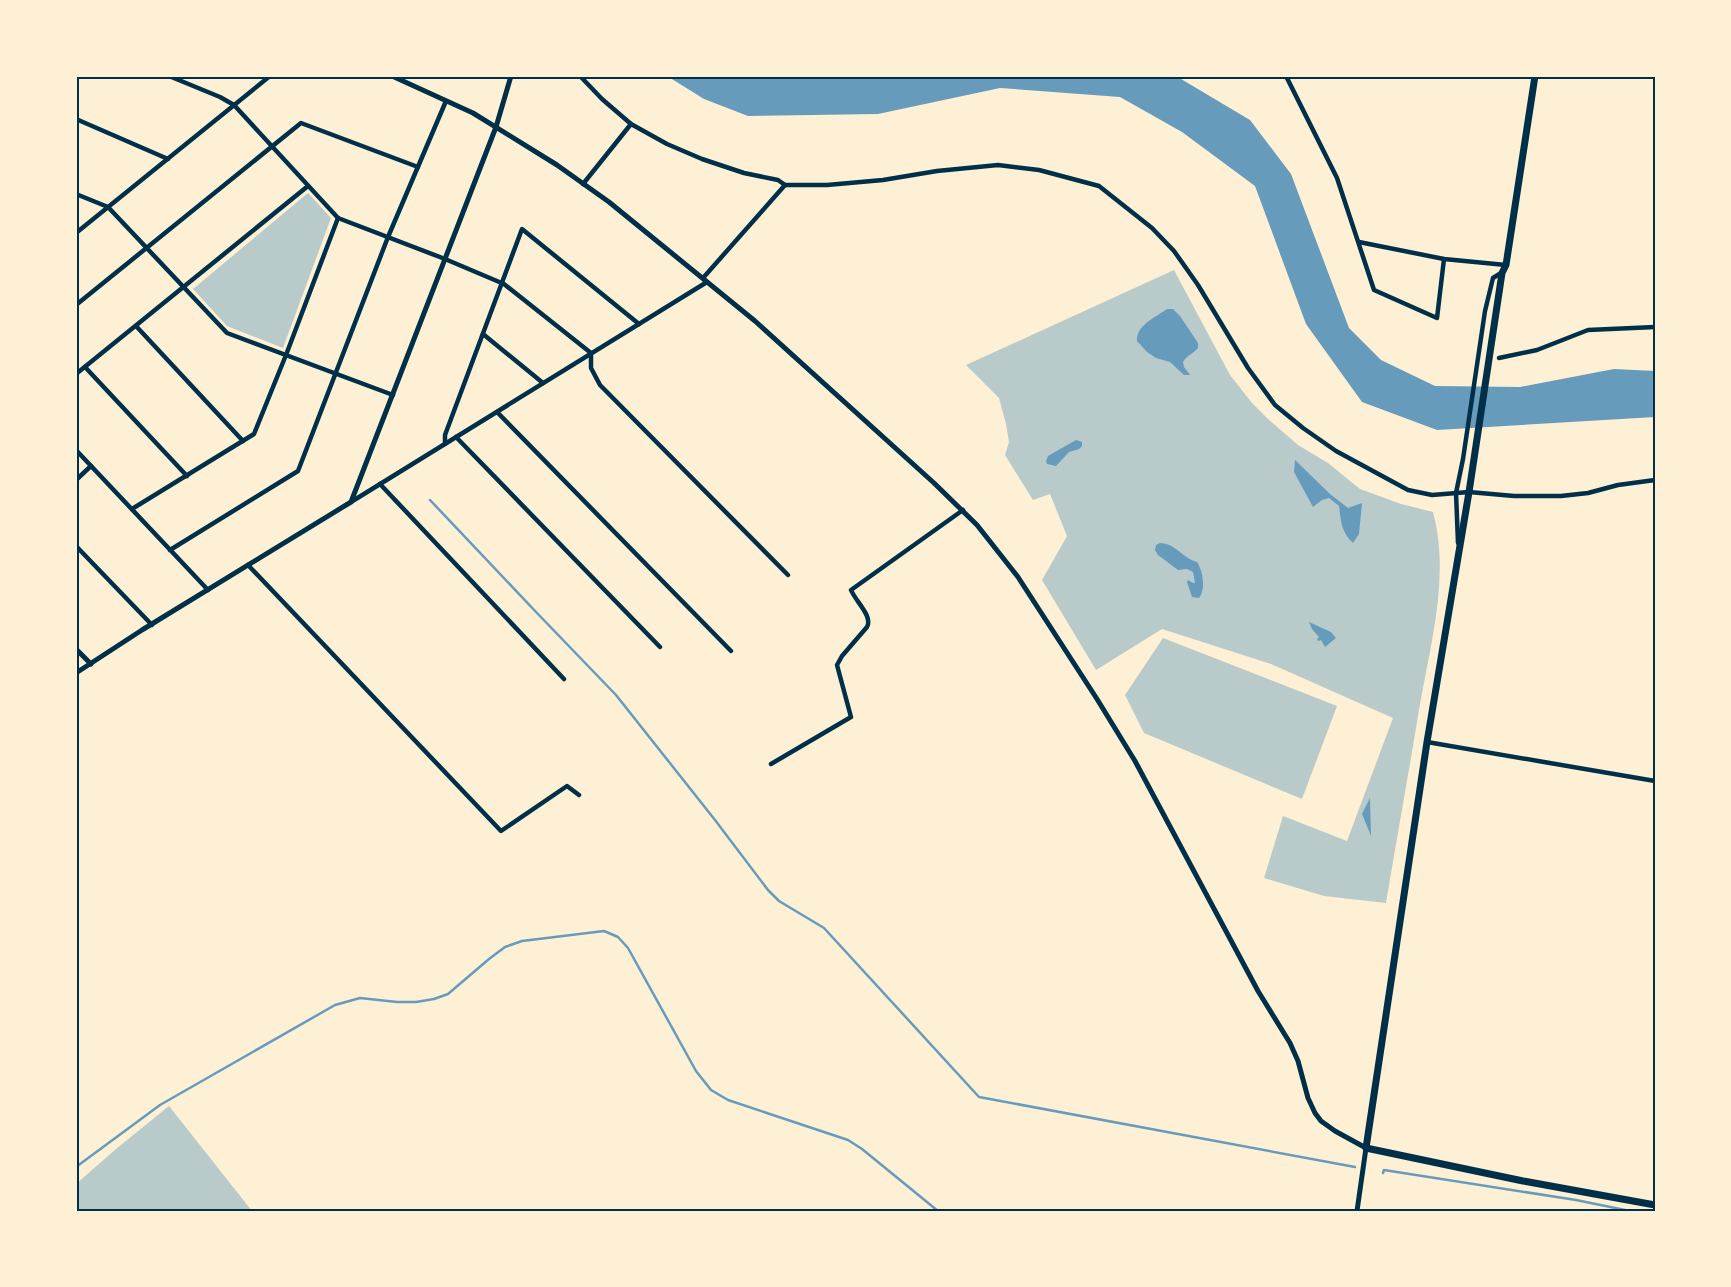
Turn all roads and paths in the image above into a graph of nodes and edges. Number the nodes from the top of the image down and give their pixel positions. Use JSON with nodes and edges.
{"nodes":[{"id":1,"x":170,"y":76,"type":"edge"},
{"id":2,"x":270,"y":76,"type":"edge"},
{"id":3,"x":392,"y":76,"type":"edge"},
{"id":4,"x":511,"y":76,"type":"edge"},
{"id":5,"x":580,"y":76,"type":"edge"},
{"id":6,"x":1286,"y":76,"type":"edge"},
{"id":7,"x":1535,"y":76,"type":"edge"},
{"id":8,"x":446,"y":101,"type":"junction"},
{"id":9,"x":234,"y":105,"type":"junction"},
{"id":10,"x":76,"y":119,"type":"edge"},
{"id":11,"x":632,"y":124,"type":"junction"},
{"id":12,"x":496,"y":127,"type":"junction"},
{"id":13,"x":272,"y":146,"type":"junction"},
{"id":14,"x":168,"y":159,"type":"junction"},
{"id":15,"x":418,"y":167,"type":"junction"},
{"id":16,"x":583,"y":184,"type":"junction"},
{"id":17,"x":785,"y":184,"type":"junction"},
{"id":18,"x":308,"y":186,"type":"junction"},
{"id":19,"x":76,"y":194,"type":"edge"},
{"id":20,"x":108,"y":207,"type":"junction"},
{"id":21,"x":338,"y":218,"type":"junction"},
{"id":22,"x":76,"y":233,"type":"edge"},
{"id":23,"x":388,"y":237,"type":"junction"},
{"id":24,"x":1359,"y":242,"type":"junction"},
{"id":25,"x":147,"y":248,"type":"junction"},
{"id":26,"x":445,"y":259,"type":"junction"},
{"id":27,"x":1444,"y":259,"type":"junction"},
{"id":28,"x":1506,"y":265,"type":"junction"},
{"id":29,"x":1502,"y":273,"type":"junction"},
{"id":30,"x":705,"y":280,"type":"junction"},
{"id":31,"x":502,"y":283,"type":"junction"},
{"id":32,"x":184,"y":287,"type":"junction"},
{"id":33,"x":76,"y":305,"type":"edge"},
{"id":34,"x":639,"y":324,"type":"junction"},
{"id":35,"x":136,"y":326,"type":"junction"},
{"id":36,"x":1655,"y":327,"type":"edge"},
{"id":37,"x":483,"y":334,"type":"junction"},
{"id":38,"x":591,"y":354,"type":"junction"},
{"id":39,"x":286,"y":356,"type":"junction"},
{"id":40,"x":1499,"y":358,"type":"dead end"},
{"id":41,"x":86,"y":367,"type":"junction"},
{"id":42,"x":76,"y":374,"type":"edge"},
{"id":43,"x":335,"y":374,"type":"junction"},
{"id":44,"x":543,"y":383,"type":"junction"},
{"id":45,"x":392,"y":395,"type":"junction"},
{"id":46,"x":497,"y":412,"type":"junction"},
{"id":47,"x":456,"y":437,"type":"junction"},
{"id":48,"x":243,"y":441,"type":"junction"},
{"id":49,"x":446,"y":444,"type":"junction"},
{"id":50,"x":76,"y":450,"type":"edge"},
{"id":51,"x":91,"y":466,"type":"junction"},
{"id":52,"x":187,"y":476,"type":"junction"},
{"id":53,"x":76,"y":480,"type":"edge"},
{"id":54,"x":1655,"y":480,"type":"edge"},
{"id":55,"x":380,"y":484,"type":"junction"},
{"id":56,"x":1469,"y":492,"type":"junction"},
{"id":57,"x":1456,"y":493,"type":"junction"},
{"id":58,"x":351,"y":502,"type":"junction"},
{"id":59,"x":132,"y":509,"type":"junction"},
{"id":60,"x":963,"y":510,"type":"junction"},
{"id":61,"x":76,"y":546,"type":"edge"},
{"id":62,"x":170,"y":550,"type":"junction"},
{"id":63,"x":1459,"y":554,"type":"junction"},
{"id":64,"x":248,"y":565,"type":"junction"},
{"id":65,"x":788,"y":575,"type":"dead end"},
{"id":66,"x":208,"y":590,"type":"junction"},
{"id":67,"x":152,"y":625,"type":"junction"},
{"id":68,"x":660,"y":647,"type":"dead end"},
{"id":69,"x":76,"y":649,"type":"edge"},
{"id":70,"x":731,"y":651,"type":"dead end"},
{"id":71,"x":91,"y":664,"type":"junction"},
{"id":72,"x":76,"y":673,"type":"edge"},
{"id":73,"x":564,"y":679,"type":"dead end"},
{"id":74,"x":1427,"y":742,"type":"junction"},
{"id":75,"x":771,"y":764,"type":"dead end"},
{"id":76,"x":1655,"y":781,"type":"edge"},
{"id":77,"x":579,"y":795,"type":"dead end"},
{"id":78,"x":1366,"y":1148,"type":"junction"},
{"id":79,"x":1655,"y":1205,"type":"edge"},
{"id":80,"x":1357,"y":1211,"type":"edge"}],
"edges":[{"from":1,"to":9,"type":"street"},
{"from":2,"to":9,"type":"street"},
{"from":3,"to":8,"type":"street"},
{"from":4,"to":12,"type":"street"},
{"from":5,"to":11,"type":"street"},
{"from":6,"to":24,"type":"street"},
{"from":7,"to":28,"type":"highway"},
{"from":8,"to":12,"type":"street"},
{"from":8,"to":15,"type":"street"},
{"from":9,"to":13,"type":"street"},
{"from":9,"to":14,"type":"street"},
{"from":10,"to":14,"type":"street"},
{"from":11,"to":16,"type":"street"},
{"from":11,"to":17,"type":"street"},
{"from":12,"to":16,"type":"street"},
{"from":12,"to":26,"type":"street"},
{"from":13,"to":15,"type":"street"},
{"from":13,"to":18,"type":"street"},
{"from":13,"to":25,"type":"street"},
{"from":14,"to":20,"type":"street"},
{"from":15,"to":23,"type":"street"},
{"from":16,"to":30,"type":"street"},
{"from":17,"to":30,"type":"street"},
{"from":17,"to":57,"type":"street"},
{"from":18,"to":21,"type":"street"},
{"from":18,"to":32,"type":"street"},
{"from":19,"to":20,"type":"street"},
{"from":20,"to":22,"type":"street"},
{"from":20,"to":25,"type":"street"},
{"from":21,"to":23,"type":"street"},
{"from":21,"to":39,"type":"street"},
{"from":23,"to":26,"type":"street"},
{"from":23,"to":43,"type":"street"},
{"from":24,"to":27,"type":"street"},
{"from":24,"to":27,"type":"street"},
{"from":25,"to":32,"type":"street"},
{"from":25,"to":33,"type":"street"},
{"from":26,"to":31,"type":"street"},
{"from":26,"to":45,"type":"street"},
{"from":27,"to":28,"type":"street"},
{"from":28,"to":29,"type":"highway"},
{"from":29,"to":56,"type":"highway"},
{"from":29,"to":57,"type":"street"},
{"from":30,"to":34,"type":"street"},
{"from":30,"to":60,"type":"street"},
{"from":31,"to":34,"type":"street"},
{"from":31,"to":37,"type":"street"},
{"from":31,"to":38,"type":"street"},
{"from":32,"to":35,"type":"street"},
{"from":32,"to":39,"type":"street"},
{"from":34,"to":38,"type":"street"},
{"from":35,"to":41,"type":"street"},
{"from":35,"to":48,"type":"street"},
{"from":36,"to":40,"type":"street"},
{"from":37,"to":44,"type":"street"},
{"from":37,"to":49,"type":"street"},
{"from":38,"to":44,"type":"street"},
{"from":38,"to":65,"type":"street"},
{"from":39,"to":43,"type":"street"},
{"from":39,"to":48,"type":"street"},
{"from":41,"to":42,"type":"street"},
{"from":41,"to":52,"type":"street"},
{"from":43,"to":45,"type":"street"},
{"from":43,"to":62,"type":"street"},
{"from":44,"to":46,"type":"street"},
{"from":45,"to":58,"type":"street"},
{"from":46,"to":47,"type":"street"},
{"from":46,"to":70,"type":"street"},
{"from":47,"to":49,"type":"street"},
{"from":47,"to":68,"type":"street"},
{"from":48,"to":52,"type":"street"},
{"from":49,"to":55,"type":"street"},
{"from":50,"to":51,"type":"street"},
{"from":51,"to":53,"type":"street"},
{"from":51,"to":59,"type":"street"},
{"from":52,"to":59,"type":"street"},
{"from":54,"to":56,"type":"street"},
{"from":55,"to":58,"type":"street"},
{"from":55,"to":73,"type":"street"},
{"from":56,"to":57,"type":"street"},
{"from":56,"to":63,"type":"highway"},
{"from":57,"to":63,"type":"street"},
{"from":58,"to":64,"type":"street"},
{"from":59,"to":62,"type":"street"},
{"from":60,"to":75,"type":"street"},
{"from":60,"to":78,"type":"street"},
{"from":61,"to":67,"type":"street"},
{"from":62,"to":66,"type":"street"},
{"from":63,"to":74,"type":"highway"},
{"from":64,"to":66,"type":"street"},
{"from":64,"to":77,"type":"street"},
{"from":66,"to":67,"type":"street"},
{"from":67,"to":71,"type":"street"},
{"from":69,"to":71,"type":"street"},
{"from":71,"to":72,"type":"street"},
{"from":74,"to":76,"type":"street"},
{"from":74,"to":78,"type":"highway"},
{"from":78,"to":79,"type":"highway"},
{"from":78,"to":80,"type":"street"}]}
